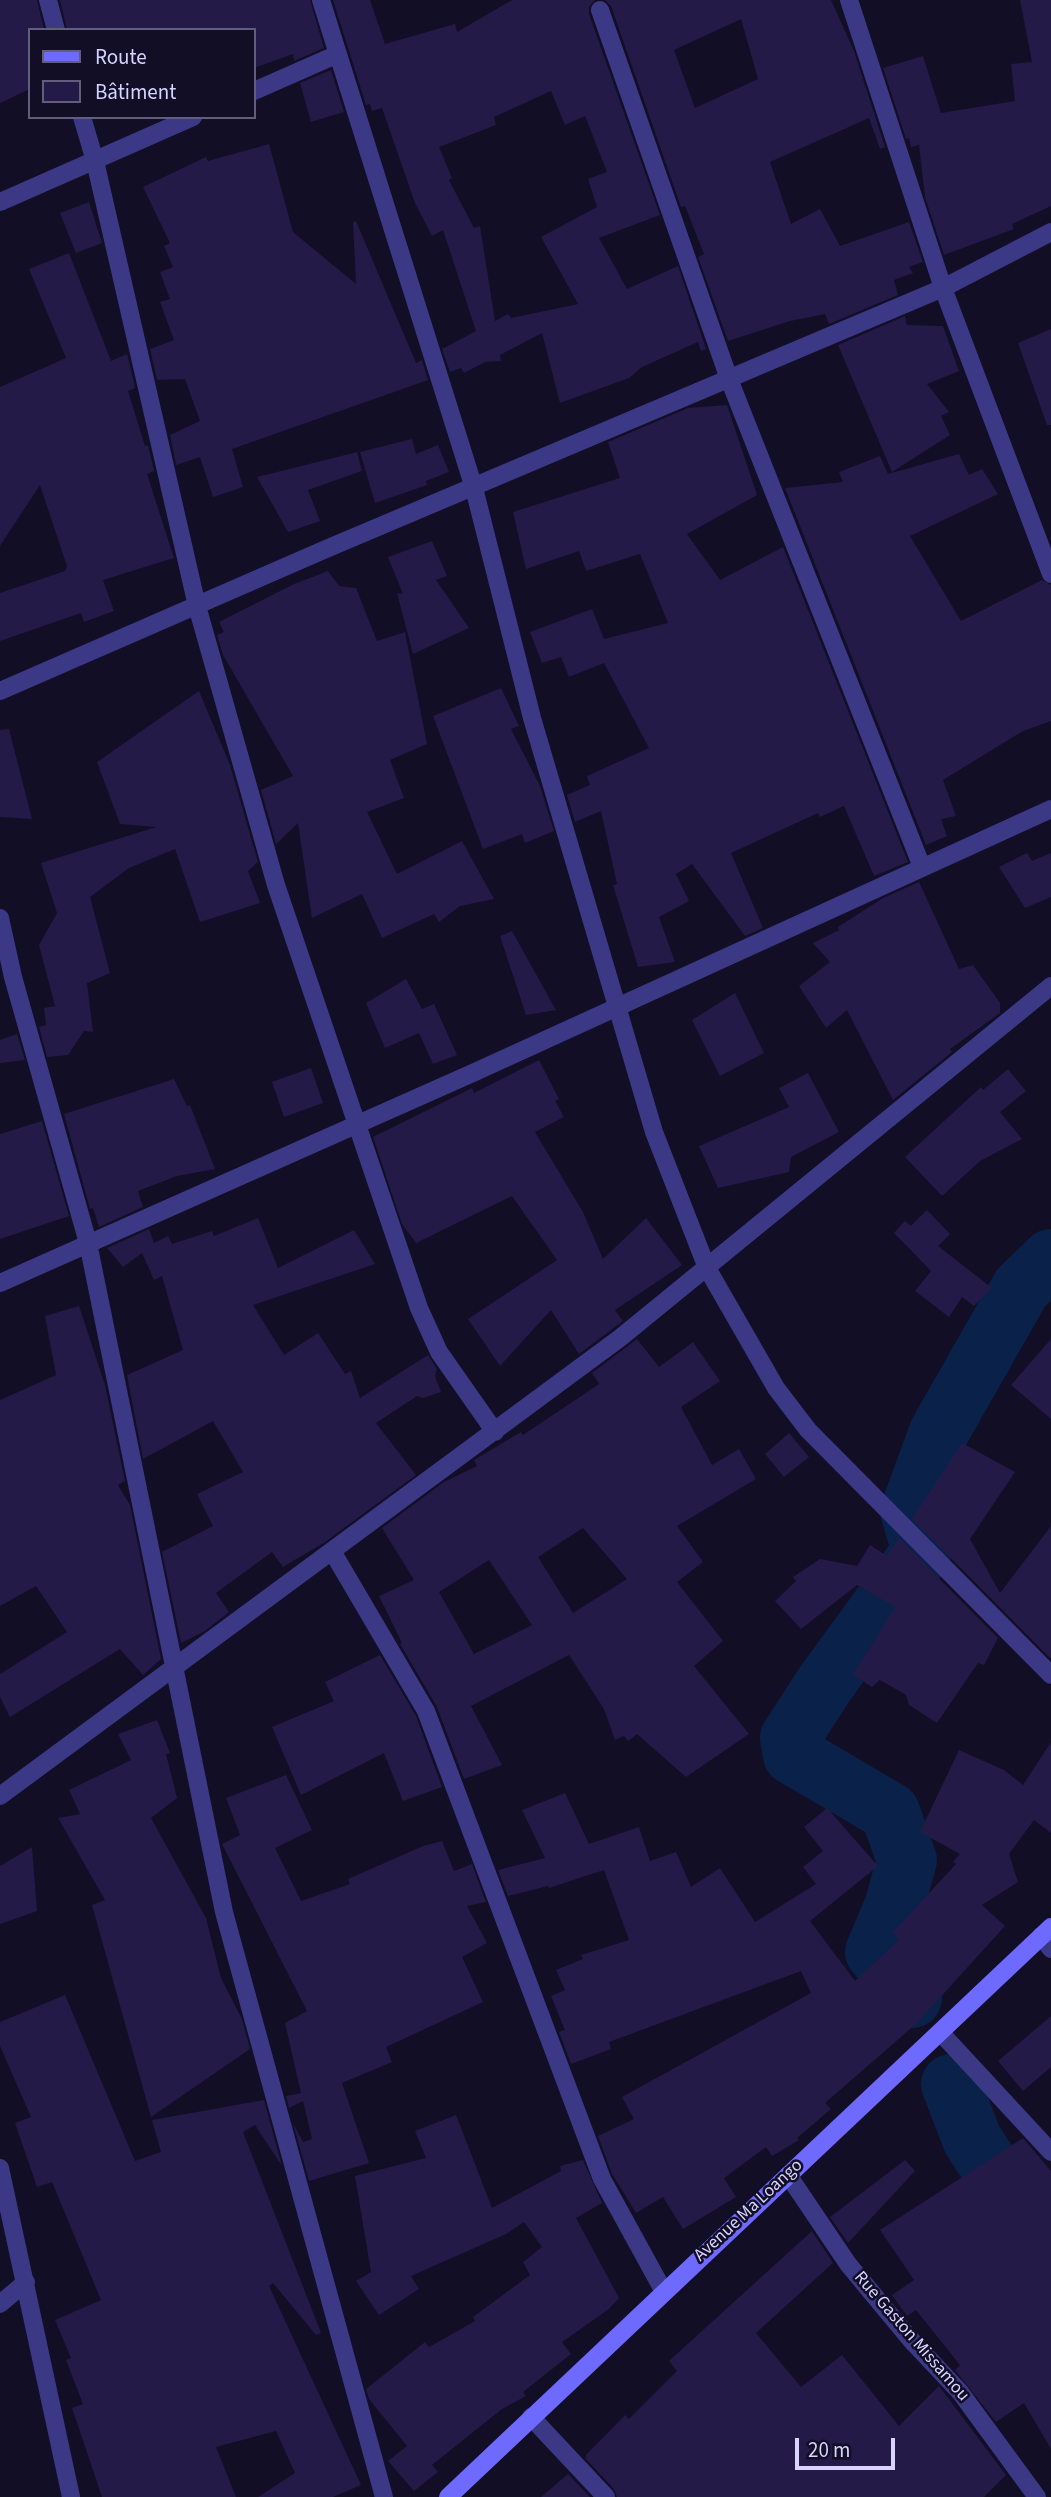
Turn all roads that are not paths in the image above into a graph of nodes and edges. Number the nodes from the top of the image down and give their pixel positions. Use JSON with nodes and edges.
{"nodes":[{"id":1,"x":48,"y":0,"type":"edge"},
{"id":2,"x":321,"y":0,"type":"edge"},
{"id":3,"x":849,"y":0,"type":"edge"},
{"id":4,"x":600,"y":10,"type":"dead end"},
{"id":5,"x":56,"y":28,"type":"edge"},
{"id":6,"x":338,"y":54,"type":"junction"},
{"id":7,"x":256,"y":90,"type":"edge"},
{"id":8,"x":83,"y":119,"type":"edge"},
{"id":9,"x":189,"y":119,"type":"edge"},
{"id":10,"x":95,"y":161,"type":"junction"},
{"id":11,"x":0,"y":202,"type":"edge"},
{"id":12,"x":1051,"y":232,"type":"edge"},
{"id":13,"x":943,"y":288,"type":"junction"},
{"id":14,"x":729,"y":379,"type":"junction"},
{"id":15,"x":474,"y":488,"type":"junction"},
{"id":16,"x":1051,"y":574,"type":"edge"},
{"id":17,"x":197,"y":606,"type":"junction"},
{"id":18,"x":0,"y":691,"type":"edge"},
{"id":19,"x":1051,"y":808,"type":"edge"},
{"id":20,"x":922,"y":867,"type":"junction"},
{"id":21,"x":0,"y":918,"type":"edge"},
{"id":22,"x":1051,"y":986,"type":"edge"},
{"id":23,"x":617,"y":1006,"type":"junction"},
{"id":24,"x":355,"y":1124,"type":"junction"},
{"id":25,"x":88,"y":1243,"type":"junction"},
{"id":26,"x":707,"y":1268,"type":"junction"},
{"id":27,"x":0,"y":1283,"type":"edge"},
{"id":28,"x":495,"y":1432,"type":"junction"},
{"id":29,"x":332,"y":1551,"type":"junction"},
{"id":30,"x":174,"y":1668,"type":"junction"},
{"id":31,"x":1051,"y":1675,"type":"edge"},
{"id":32,"x":0,"y":1796,"type":"edge"},
{"id":33,"x":1048,"y":1937,"type":"edge"},
{"id":34,"x":940,"y":2032,"type":"junction"},
{"id":35,"x":1051,"y":2152,"type":"edge"},
{"id":36,"x":0,"y":2168,"type":"edge"},
{"id":37,"x":788,"y":2175,"type":"junction"},
{"id":38,"x":26,"y":2282,"type":"junction"},
{"id":39,"x":663,"y":2290,"type":"junction"},
{"id":40,"x":0,"y":2304,"type":"edge"},
{"id":41,"x":531,"y":2417,"type":"junction"},
{"id":42,"x":71,"y":2497,"type":"edge"},
{"id":43,"x":384,"y":2497,"type":"edge"},
{"id":44,"x":448,"y":2497,"type":"edge"},
{"id":45,"x":606,"y":2497,"type":"edge"},
{"id":46,"x":1037,"y":2497,"type":"edge"}],
"edges":[{"from":1,"to":5,"type":"street"},
{"from":2,"to":6,"type":"street"},
{"from":3,"to":13,"type":"street"},
{"from":4,"to":14,"type":"street"},
{"from":6,"to":7,"type":"street"},
{"from":6,"to":15,"type":"street"},
{"from":8,"to":10,"type":"street"},
{"from":9,"to":10,"type":"street"},
{"from":10,"to":11,"type":"street"},
{"from":10,"to":17,"type":"street"},
{"from":12,"to":13,"type":"street"},
{"from":13,"to":14,"type":"street"},
{"from":13,"to":16,"type":"street"},
{"from":14,"to":15,"type":"street"},
{"from":14,"to":20,"type":"street"},
{"from":15,"to":17,"type":"street"},
{"from":15,"to":23,"type":"street"},
{"from":17,"to":18,"type":"street"},
{"from":17,"to":24,"type":"street"},
{"from":19,"to":20,"type":"street"},
{"from":20,"to":23,"type":"street"},
{"from":21,"to":25,"type":"street"},
{"from":22,"to":26,"type":"street"},
{"from":23,"to":24,"type":"street"},
{"from":23,"to":26,"type":"street"},
{"from":24,"to":25,"type":"street"},
{"from":24,"to":28,"type":"street"},
{"from":25,"to":27,"type":"street"},
{"from":25,"to":30,"type":"street"},
{"from":26,"to":28,"type":"street"},
{"from":26,"to":31,"type":"street"},
{"from":28,"to":29,"type":"street"},
{"from":29,"to":30,"type":"street"},
{"from":29,"to":39,"type":"street"},
{"from":30,"to":32,"type":"street"},
{"from":30,"to":43,"type":"street"},
{"from":33,"to":34,"type":"main road","name":"Avenue Ma Loango"},
{"from":34,"to":35,"type":"street"},
{"from":34,"to":37,"type":"main road","name":"Avenue Ma Loango"},
{"from":36,"to":38,"type":"street"},
{"from":37,"to":39,"type":"main road","name":"Avenue Ma Loango"},
{"from":37,"to":46,"type":"street","name":"Rue Gaston Missamou"},
{"from":38,"to":40,"type":"street"},
{"from":38,"to":42,"type":"street"},
{"from":39,"to":41,"type":"main road","name":"Avenue Ma Loango"},
{"from":41,"to":44,"type":"main road","name":"Avenue Ma Loango"},
{"from":41,"to":45,"type":"street"}]}
